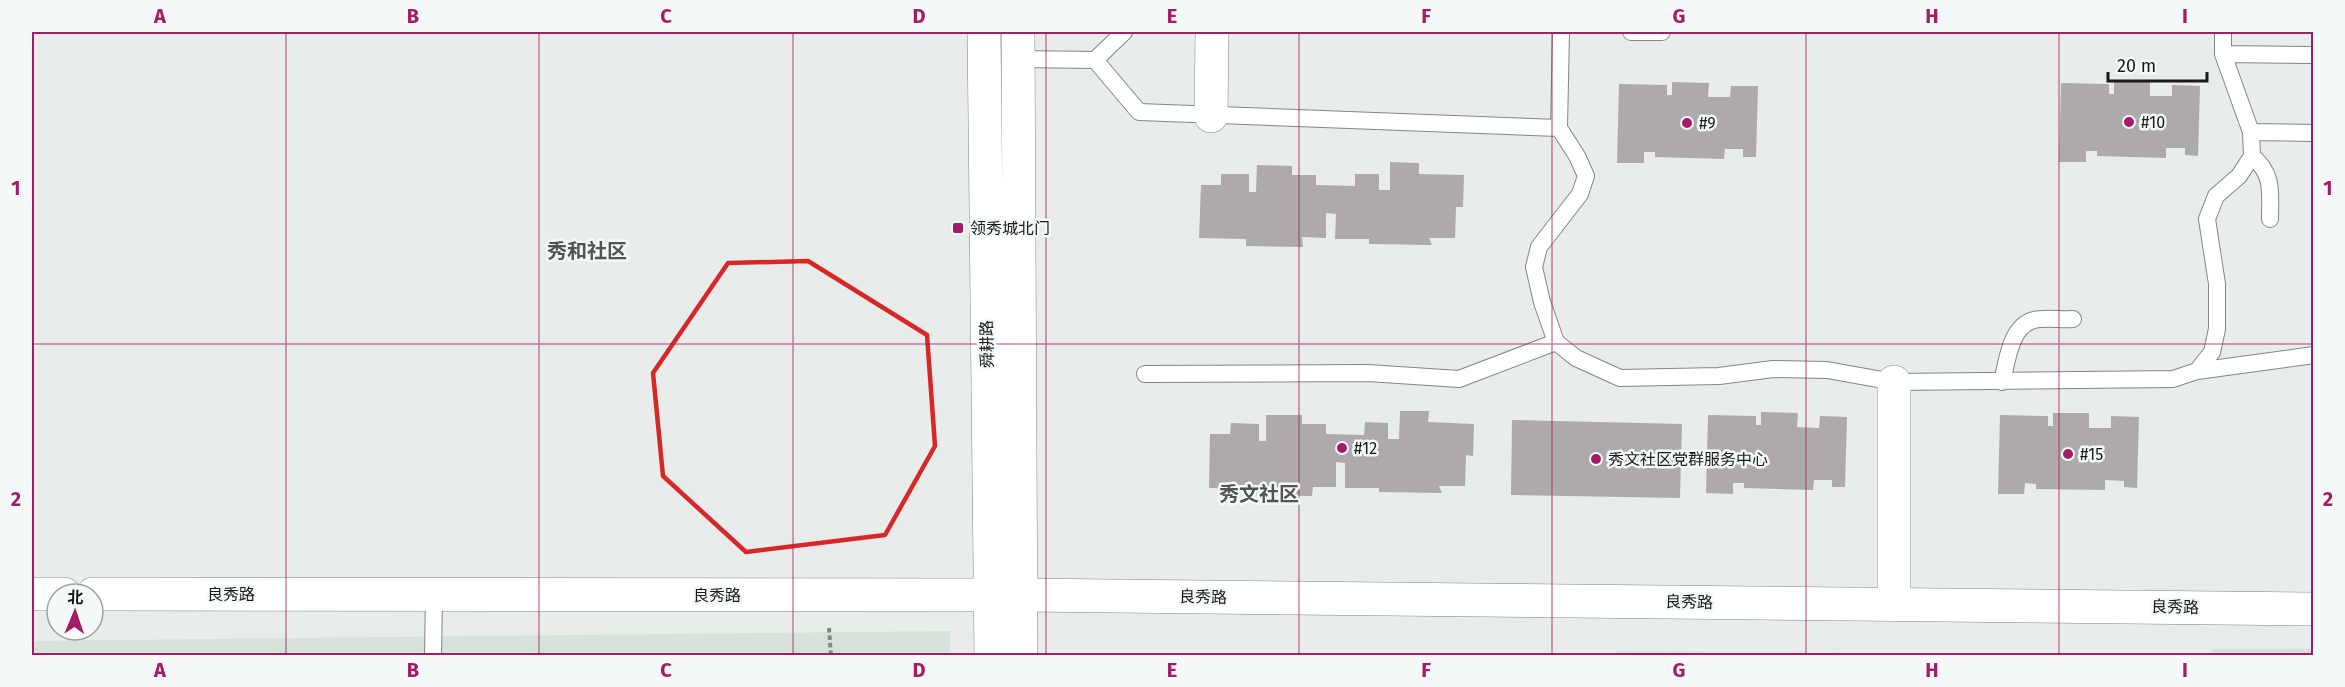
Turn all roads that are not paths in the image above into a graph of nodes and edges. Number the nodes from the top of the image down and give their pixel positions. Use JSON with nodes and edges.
{"nodes":[{"id":1,"x":984,"y":32,"type":"edge"},
{"id":2,"x":1124,"y":32,"type":"edge"},
{"id":3,"x":1212,"y":32,"type":"edge"},
{"id":4,"x":1561,"y":32,"type":"edge"},
{"id":5,"x":1631,"y":32,"type":"edge"},
{"id":6,"x":1662,"y":32,"type":"edge"},
{"id":7,"x":2223,"y":32,"type":"edge"},
{"id":8,"x":1018,"y":45,"type":"edge"},
{"id":9,"x":2223,"y":54,"type":"junction"},
{"id":10,"x":2313,"y":55,"type":"edge"},
{"id":11,"x":1095,"y":60,"type":"junction"},
{"id":12,"x":1211,"y":116,"type":"junction"},
{"id":13,"x":1559,"y":128,"type":"junction"},
{"id":14,"x":2251,"y":132,"type":"junction"},
{"id":15,"x":2313,"y":133,"type":"edge"},
{"id":16,"x":2252,"y":156,"type":"junction"},
{"id":17,"x":2270,"y":219,"type":"dead end"},
{"id":18,"x":2073,"y":319,"type":"dead end"},
{"id":19,"x":1556,"y":342,"type":"junction"},
{"id":20,"x":2313,"y":356,"type":"edge"},
{"id":21,"x":2197,"y":371,"type":"junction"},
{"id":22,"x":1145,"y":374,"type":"dead end"},
{"id":23,"x":1894,"y":382,"type":"junction"},
{"id":24,"x":2002,"y":382,"type":"junction"},
{"id":25,"x":105,"y":594,"type":"edge"},
{"id":26,"x":434,"y":594,"type":"junction"},
{"id":27,"x":1007,"y":595,"type":"junction"},
{"id":28,"x":1894,"y":604,"type":"junction"},
{"id":29,"x":2313,"y":609,"type":"edge"},
{"id":30,"x":433,"y":656,"type":"edge"},
{"id":31,"x":992,"y":656,"type":"edge"},
{"id":32,"x":1021,"y":656,"type":"edge"}],
"edges":[{"from":1,"to":27,"type":"street","name":"舜耕路"},
{"from":2,"to":11,"type":"lane"},
{"from":3,"to":12,"type":"street"},
{"from":4,"to":13,"type":"lane"},
{"from":5,"to":6,"type":"lane"},
{"from":7,"to":9,"type":"lane"},
{"from":8,"to":11,"type":"lane"},
{"from":8,"to":27,"type":"street","name":"舜耕路"},
{"from":9,"to":10,"type":"lane"},
{"from":9,"to":14,"type":"lane"},
{"from":11,"to":12,"type":"lane"},
{"from":12,"to":13,"type":"lane"},
{"from":13,"to":19,"type":"lane"},
{"from":14,"to":15,"type":"lane"},
{"from":14,"to":16,"type":"lane"},
{"from":16,"to":17,"type":"lane"},
{"from":16,"to":21,"type":"lane"},
{"from":18,"to":24,"type":"lane"},
{"from":19,"to":22,"type":"lane"},
{"from":19,"to":23,"type":"lane"},
{"from":20,"to":21,"type":"lane"},
{"from":21,"to":24,"type":"lane"},
{"from":23,"to":24,"type":"lane"},
{"from":23,"to":28,"type":"street"},
{"from":25,"to":26,"type":"street","name":"良秀路"},
{"from":26,"to":27,"type":"street","name":"良秀路"},
{"from":26,"to":30,"type":"lane"},
{"from":27,"to":28,"type":"street","name":"良秀路"},
{"from":27,"to":31,"type":"street","name":"舜耕路"},
{"from":27,"to":32,"type":"street","name":"舜耕路"},
{"from":28,"to":29,"type":"street","name":"良秀路"}]}
